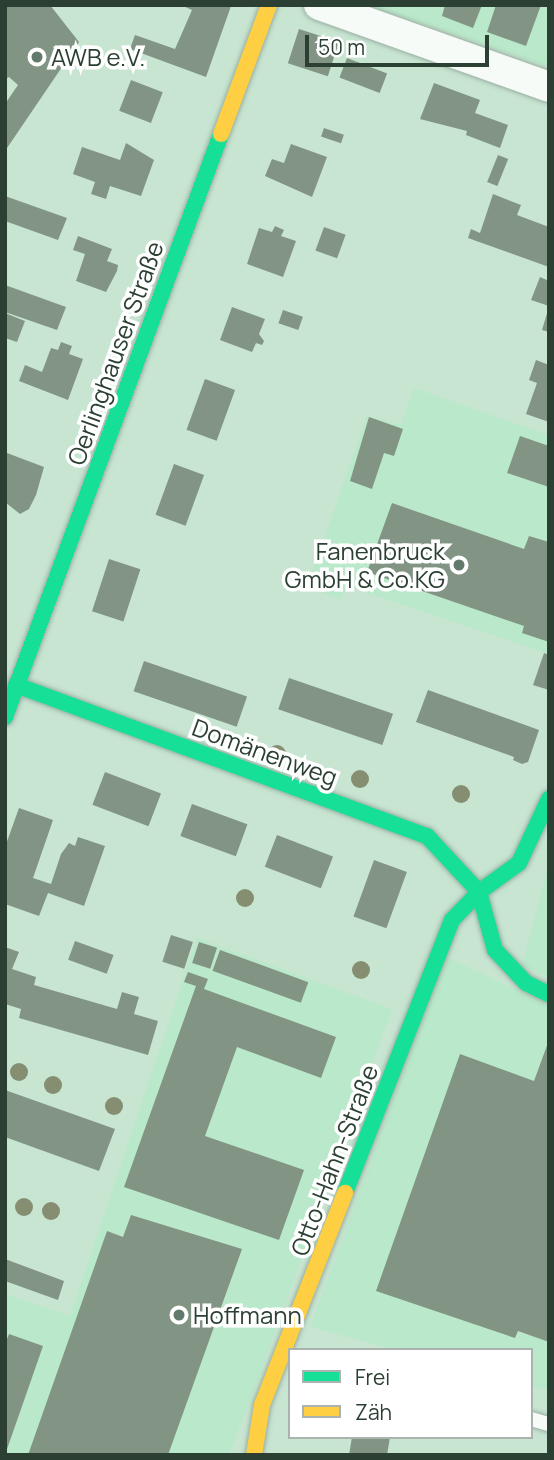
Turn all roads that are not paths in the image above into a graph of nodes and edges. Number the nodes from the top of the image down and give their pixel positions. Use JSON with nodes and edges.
{"nodes":[{"id":1,"x":269,"y":5,"type":"edge"},
{"id":2,"x":319,"y":5,"type":"edge"},
{"id":3,"x":549,"y":87,"type":"edge"},
{"id":4,"x":16,"y":685,"type":"junction"},
{"id":5,"x":5,"y":717,"type":"edge"},
{"id":6,"x":549,"y":799,"type":"edge"},
{"id":7,"x":545,"y":821,"type":"edge"},
{"id":8,"x":480,"y":892,"type":"junction"},
{"id":9,"x":549,"y":994,"type":"edge"},
{"id":10,"x":289,"y":1348,"type":"edge"},
{"id":11,"x":286,"y":1355,"type":"edge"},
{"id":12,"x":254,"y":1455,"type":"edge"}],
"edges":[{"from":1,"to":4,"type":"street","name":"Oerlinghauser Straße"},
{"from":2,"to":3,"type":"street"},
{"from":4,"to":5,"type":"street","name":"Oerlinghauser Straße"},
{"from":4,"to":8,"type":"street","name":"Domänenweg"},
{"from":6,"to":7,"type":"street","name":"Otto-Hahn-Straße"},
{"from":7,"to":8,"type":"street","name":"Otto-Hahn-Straße"},
{"from":8,"to":9,"type":"street"},
{"from":8,"to":10,"type":"street","name":"Otto-Hahn-Straße"},
{"from":11,"to":12,"type":"street","name":"Otto-Hahn-Straße"}]}
